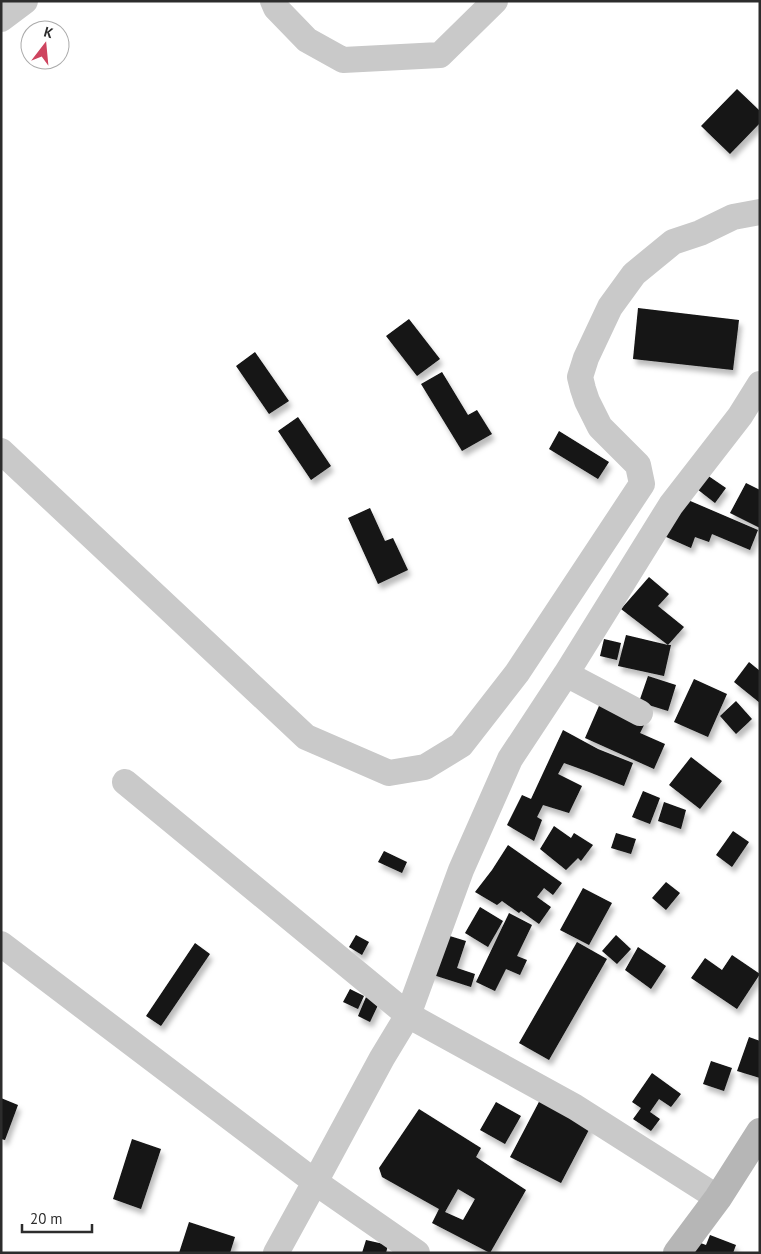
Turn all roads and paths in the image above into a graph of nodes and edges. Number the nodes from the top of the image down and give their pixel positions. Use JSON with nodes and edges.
{"nodes":[{"id":1,"x":25,"y":1,"type":"edge"},
{"id":2,"x":273,"y":1,"type":"edge"},
{"id":3,"x":495,"y":1,"type":"edge"},
{"id":4,"x":1,"y":18,"type":"edge"},
{"id":5,"x":760,"y":212,"type":"edge"},
{"id":6,"x":760,"y":384,"type":"edge"},
{"id":7,"x":750,"y":423,"type":"edge"},
{"id":8,"x":1,"y":451,"type":"edge"},
{"id":9,"x":566,"y":674,"type":"junction"},
{"id":10,"x":640,"y":713,"type":"dead end"},
{"id":11,"x":125,"y":782,"type":"dead end"},
{"id":12,"x":1,"y":944,"type":"edge"},
{"id":13,"x":408,"y":1015,"type":"junction"},
{"id":14,"x":760,"y":1132,"type":"edge"},
{"id":15,"x":315,"y":1182,"type":"junction"},
{"id":16,"x":718,"y":1198,"type":"junction"},
{"id":17,"x":276,"y":1253,"type":"edge"},
{"id":18,"x":417,"y":1253,"type":"edge"},
{"id":19,"x":677,"y":1253,"type":"edge"}],
"edges":[{"from":1,"to":4,"type":"street"},
{"from":2,"to":3,"type":"street"},
{"from":5,"to":8,"type":"street"},
{"from":6,"to":7,"type":"street"},
{"from":7,"to":9,"type":"street"},
{"from":9,"to":10,"type":"street"},
{"from":9,"to":13,"type":"street"},
{"from":11,"to":13,"type":"street"},
{"from":12,"to":15,"type":"street"},
{"from":13,"to":15,"type":"street"},
{"from":13,"to":16,"type":"street"},
{"from":14,"to":16,"type":"street"},
{"from":15,"to":17,"type":"street"},
{"from":15,"to":18,"type":"street"},
{"from":16,"to":19,"type":"street"}]}
